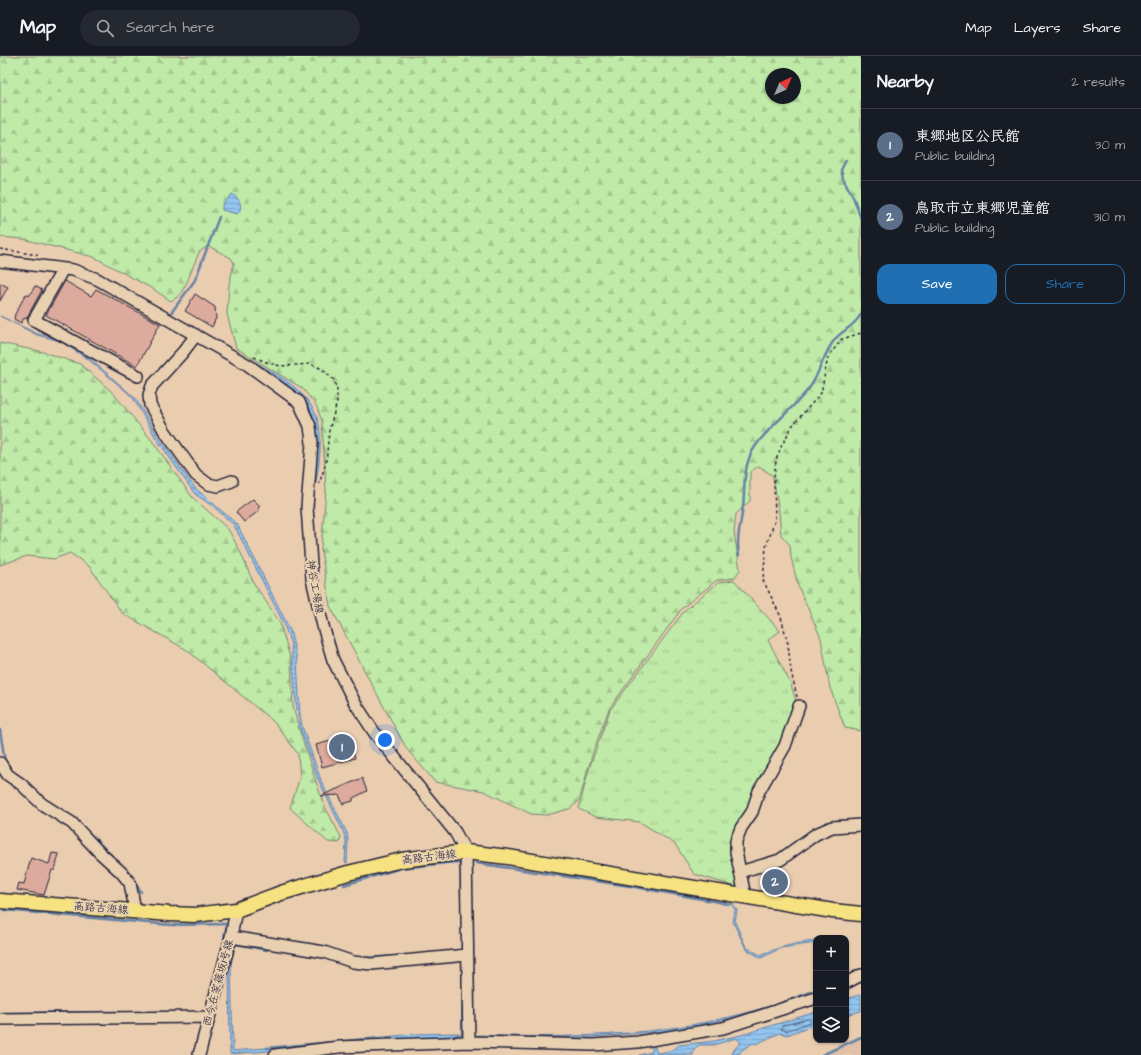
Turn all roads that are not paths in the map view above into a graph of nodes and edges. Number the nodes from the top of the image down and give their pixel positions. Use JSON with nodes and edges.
{"nodes":[{"id":1,"x":0,"y":261,"type":"edge"},
{"id":2,"x":63,"y":269,"type":"junction"},
{"id":3,"x":196,"y":335,"type":"junction"},
{"id":4,"x":138,"y":376,"type":"dead end"},
{"id":5,"x":232,"y":481,"type":"dead end"},
{"id":6,"x":799,"y":706,"type":"road end"},
{"id":7,"x":0,"y":763,"type":"edge"},
{"id":8,"x":861,"y":825,"type":"edge"},
{"id":9,"x":466,"y":852,"type":"junction"},
{"id":10,"x":740,"y":872,"type":"junction"},
{"id":11,"x":745,"y":896,"type":"junction"},
{"id":12,"x":0,"y":901,"type":"edge"},
{"id":13,"x":135,"y":910,"type":"junction"},
{"id":14,"x":236,"y":910,"type":"junction"},
{"id":15,"x":861,"y":914,"type":"edge"},
{"id":16,"x":231,"y":937,"type":"junction"},
{"id":17,"x":467,"y":955,"type":"junction"},
{"id":18,"x":861,"y":975,"type":"edge"},
{"id":19,"x":849,"y":981,"type":"edge"},
{"id":20,"x":813,"y":999,"type":"edge"},
{"id":21,"x":209,"y":1017,"type":"junction"},
{"id":22,"x":0,"y":1019,"type":"edge"},
{"id":23,"x":470,"y":1042,"type":"junction"},
{"id":24,"x":199,"y":1055,"type":"edge"},
{"id":25,"x":275,"y":1055,"type":"edge"}],
"edges":[{"from":1,"to":2,"type":"street","name":"神谷工場線"},
{"from":2,"to":3,"type":"street","name":"神谷工場線"},
{"from":2,"to":4,"type":"street"},
{"from":3,"to":5,"type":"street"},
{"from":3,"to":9,"type":"street","name":"神谷工場線"},
{"from":6,"to":10,"type":"street"},
{"from":7,"to":13,"type":"street"},
{"from":8,"to":10,"type":"street"},
{"from":9,"to":11,"type":"main road","name":"高路古海線"},
{"from":9,"to":14,"type":"main road","name":"高路古海線"},
{"from":9,"to":17,"type":"street"},
{"from":10,"to":11,"type":"street"},
{"from":11,"to":15,"type":"main road","name":"高路古海線"},
{"from":12,"to":13,"type":"main road","name":"高路古海線"},
{"from":13,"to":14,"type":"main road","name":"高路古海線"},
{"from":14,"to":16,"type":"street","name":"西今在家篠坂1号線"},
{"from":16,"to":17,"type":"street"},
{"from":16,"to":21,"type":"street","name":"西今在家篠坂1号線"},
{"from":17,"to":23,"type":"street"},
{"from":18,"to":19,"type":"street"},
{"from":20,"to":23,"type":"street"},
{"from":21,"to":22,"type":"street"},
{"from":21,"to":24,"type":"street","name":"西今在家篠坂1号線"},
{"from":23,"to":25,"type":"street"}]}
